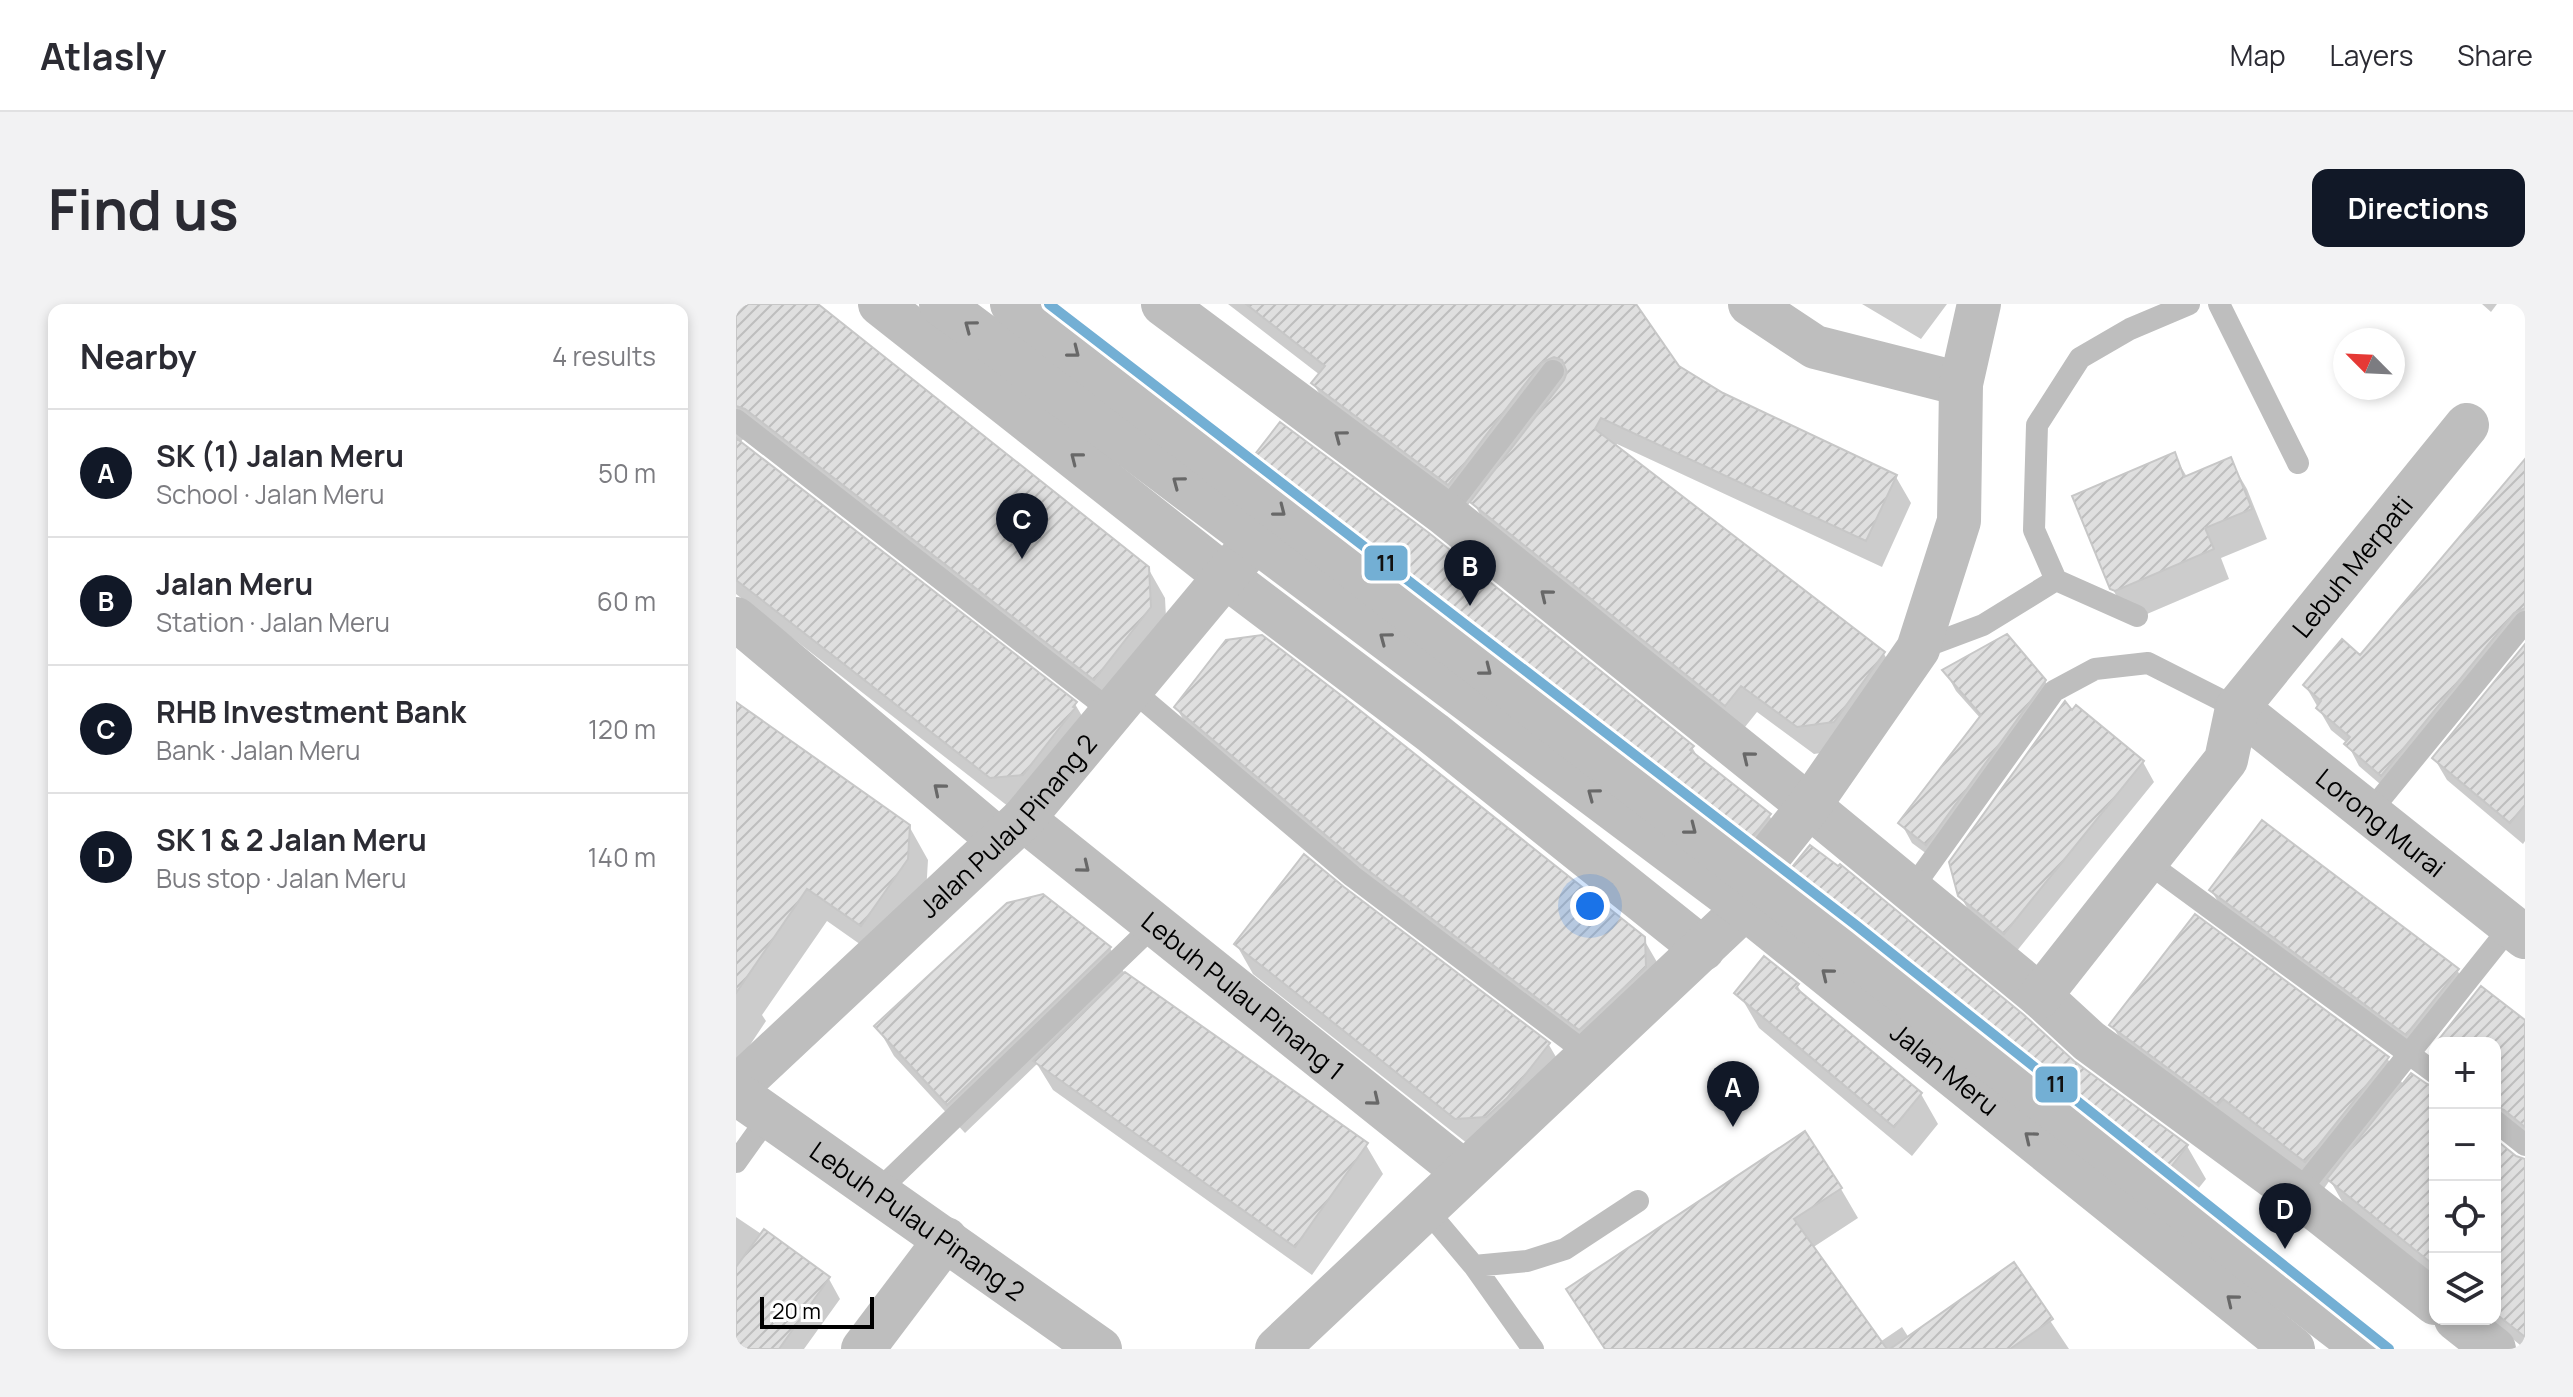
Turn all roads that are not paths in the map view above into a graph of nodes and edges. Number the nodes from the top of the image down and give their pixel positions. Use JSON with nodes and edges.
{"nodes":[{"id":1,"x":880,"y":304,"type":"edge"},
{"id":2,"x":941,"y":304,"type":"edge"},
{"id":3,"x":1012,"y":304,"type":"edge"},
{"id":4,"x":1163,"y":304,"type":"edge"},
{"id":5,"x":1750,"y":304,"type":"edge"},
{"id":6,"x":1979,"y":304,"type":"edge"},
{"id":7,"x":2189,"y":304,"type":"edge"},
{"id":8,"x":2219,"y":304,"type":"edge"},
{"id":9,"x":1553,"y":371,"type":"dead end"},
{"id":10,"x":1961,"y":384,"type":"junction"},
{"id":11,"x":736,"y":420,"type":"edge"},
{"id":12,"x":2467,"y":425,"type":"dead end"},
{"id":13,"x":2298,"y":463,"type":"dead end"},
{"id":14,"x":1444,"y":513,"type":"junction"},
{"id":15,"x":1255,"y":540,"type":"junction"},
{"id":16,"x":1225,"y":576,"type":"junction"},
{"id":17,"x":2056,"y":580,"type":"junction"},
{"id":18,"x":2137,"y":616,"type":"dead end"},
{"id":19,"x":736,"y":619,"type":"edge"},
{"id":20,"x":2525,"y":622,"type":"edge"},
{"id":21,"x":1918,"y":649,"type":"junction"},
{"id":22,"x":1122,"y":701,"type":"junction"},
{"id":23,"x":2237,"y":708,"type":"junction"},
{"id":24,"x":1809,"y":806,"type":"junction"},
{"id":25,"x":2369,"y":813,"type":"junction"},
{"id":26,"x":1011,"y":829,"type":"junction"},
{"id":27,"x":2147,"y":862,"type":"junction"},
{"id":28,"x":1911,"y":890,"type":"junction"},
{"id":29,"x":1749,"y":892,"type":"junction"},
{"id":30,"x":1155,"y":924,"type":"junction"},
{"id":31,"x":2520,"y":924,"type":"edge"},
{"id":32,"x":1703,"y":949,"type":"junction"},
{"id":33,"x":2040,"y":996,"type":"junction"},
{"id":34,"x":2408,"y":1052,"type":"junction"},
{"id":35,"x":1589,"y":1055,"type":"junction"},
{"id":36,"x":2429,"y":1068,"type":"edge"},
{"id":37,"x":747,"y":1099,"type":"edge"},
{"id":38,"x":2501,"y":1126,"type":"edge"},
{"id":39,"x":2525,"y":1145,"type":"edge"},
{"id":40,"x":736,"y":1162,"type":"edge"},
{"id":41,"x":1464,"y":1172,"type":"junction"},
{"id":42,"x":878,"y":1191,"type":"junction"},
{"id":43,"x":2297,"y":1194,"type":"junction"},
{"id":44,"x":1638,"y":1201,"type":"dead end"},
{"id":45,"x":1426,"y":1209,"type":"junction"},
{"id":46,"x":946,"y":1239,"type":"junction"},
{"id":47,"x":1474,"y":1266,"type":"junction"},
{"id":48,"x":2429,"y":1298,"type":"edge"},
{"id":49,"x":2464,"y":1325,"type":"edge"},
{"id":50,"x":1086,"y":1345,"type":"edge"},
{"id":51,"x":863,"y":1349,"type":"edge"},
{"id":52,"x":1277,"y":1349,"type":"edge"},
{"id":53,"x":1533,"y":1349,"type":"edge"},
{"id":54,"x":2293,"y":1349,"type":"edge"},
{"id":55,"x":2365,"y":1349,"type":"edge"},
{"id":56,"x":2494,"y":1349,"type":"edge"}],
"edges":[{"from":16,"to":1,"type":"main road","one_way":true},
{"from":15,"to":2,"type":"main road","name":"Jalan Meru","one_way":true},
{"from":3,"to":29,"type":"main road","name":"Jalan Meru","one_way":true},
{"from":14,"to":4,"type":"main road","one_way":true},
{"from":5,"to":10,"type":"main road"},
{"from":6,"to":10,"type":"main road"},
{"from":7,"to":17,"type":"lane"},
{"from":8,"to":13,"type":"lane"},
{"from":9,"to":14,"type":"lane"},
{"from":10,"to":21,"type":"main road"},
{"from":11,"to":22,"type":"lane"},
{"from":12,"to":23,"type":"main road","name":"Lebuh Merpati"},
{"from":24,"to":14,"type":"main road","one_way":true},
{"from":15,"to":16,"type":"main road","name":"Jalan Pulau Pinang 2"},
{"from":29,"to":15,"type":"main road","name":"Jalan Meru","one_way":true},
{"from":16,"to":22,"type":"main road","name":"Jalan Pulau Pinang 2"},
{"from":16,"to":32,"type":"main road"},
{"from":17,"to":18,"type":"lane"},
{"from":17,"to":21,"type":"lane"},
{"from":26,"to":19,"type":"main road","name":"Lebuh Pulau Pinang 1","one_way":true},
{"from":20,"to":25,"type":"lane"},
{"from":21,"to":24,"type":"main road"},
{"from":22,"to":26,"type":"main road","name":"Jalan Pulau Pinang 2"},
{"from":22,"to":35,"type":"lane"},
{"from":23,"to":25,"type":"main road","name":"Lorong Murai"},
{"from":23,"to":27,"type":"main road"},
{"from":23,"to":28,"type":"lane"},
{"from":24,"to":28,"type":"main road"},
{"from":24,"to":29,"type":"main road"},
{"from":25,"to":31,"type":"main road","name":"Lorong Murai"},
{"from":26,"to":30,"type":"main road","name":"Lebuh Pulau Pinang 1","one_way":true},
{"from":26,"to":37,"type":"main road","name":"Jalan Pulau Pinang 2"},
{"from":27,"to":33,"type":"main road"},
{"from":27,"to":34,"type":"lane"},
{"from":28,"to":33,"type":"main road"},
{"from":29,"to":32,"type":"main road"},
{"from":54,"to":29,"type":"main road","name":"Jalan Meru","one_way":true},
{"from":29,"to":55,"type":"main road","name":"Jalan Meru"},
{"from":30,"to":41,"type":"main road","name":"Lebuh Pulau Pinang 1","one_way":true},
{"from":30,"to":42,"type":"lane"},
{"from":31,"to":34,"type":"lane"},
{"from":32,"to":35,"type":"main road"},
{"from":33,"to":43,"type":"main road"},
{"from":34,"to":36,"type":"lane"},
{"from":34,"to":43,"type":"lane"},
{"from":35,"to":41,"type":"main road"},
{"from":37,"to":40,"type":"lane"},
{"from":37,"to":42,"type":"main road","name":"Lebuh Pulau Pinang 2"},
{"from":38,"to":39,"type":"lane"},
{"from":41,"to":45,"type":"main road"},
{"from":42,"to":46,"type":"main road","name":"Lebuh Pulau Pinang 2"},
{"from":43,"to":48,"type":"main road"},
{"from":44,"to":47,"type":"lane"},
{"from":45,"to":47,"type":"lane"},
{"from":45,"to":52,"type":"main road"},
{"from":46,"to":50,"type":"main road","name":"Lebuh Pulau Pinang 2"},
{"from":46,"to":51,"type":"main road"},
{"from":47,"to":53,"type":"lane"},
{"from":49,"to":56,"type":"main road"}]}
